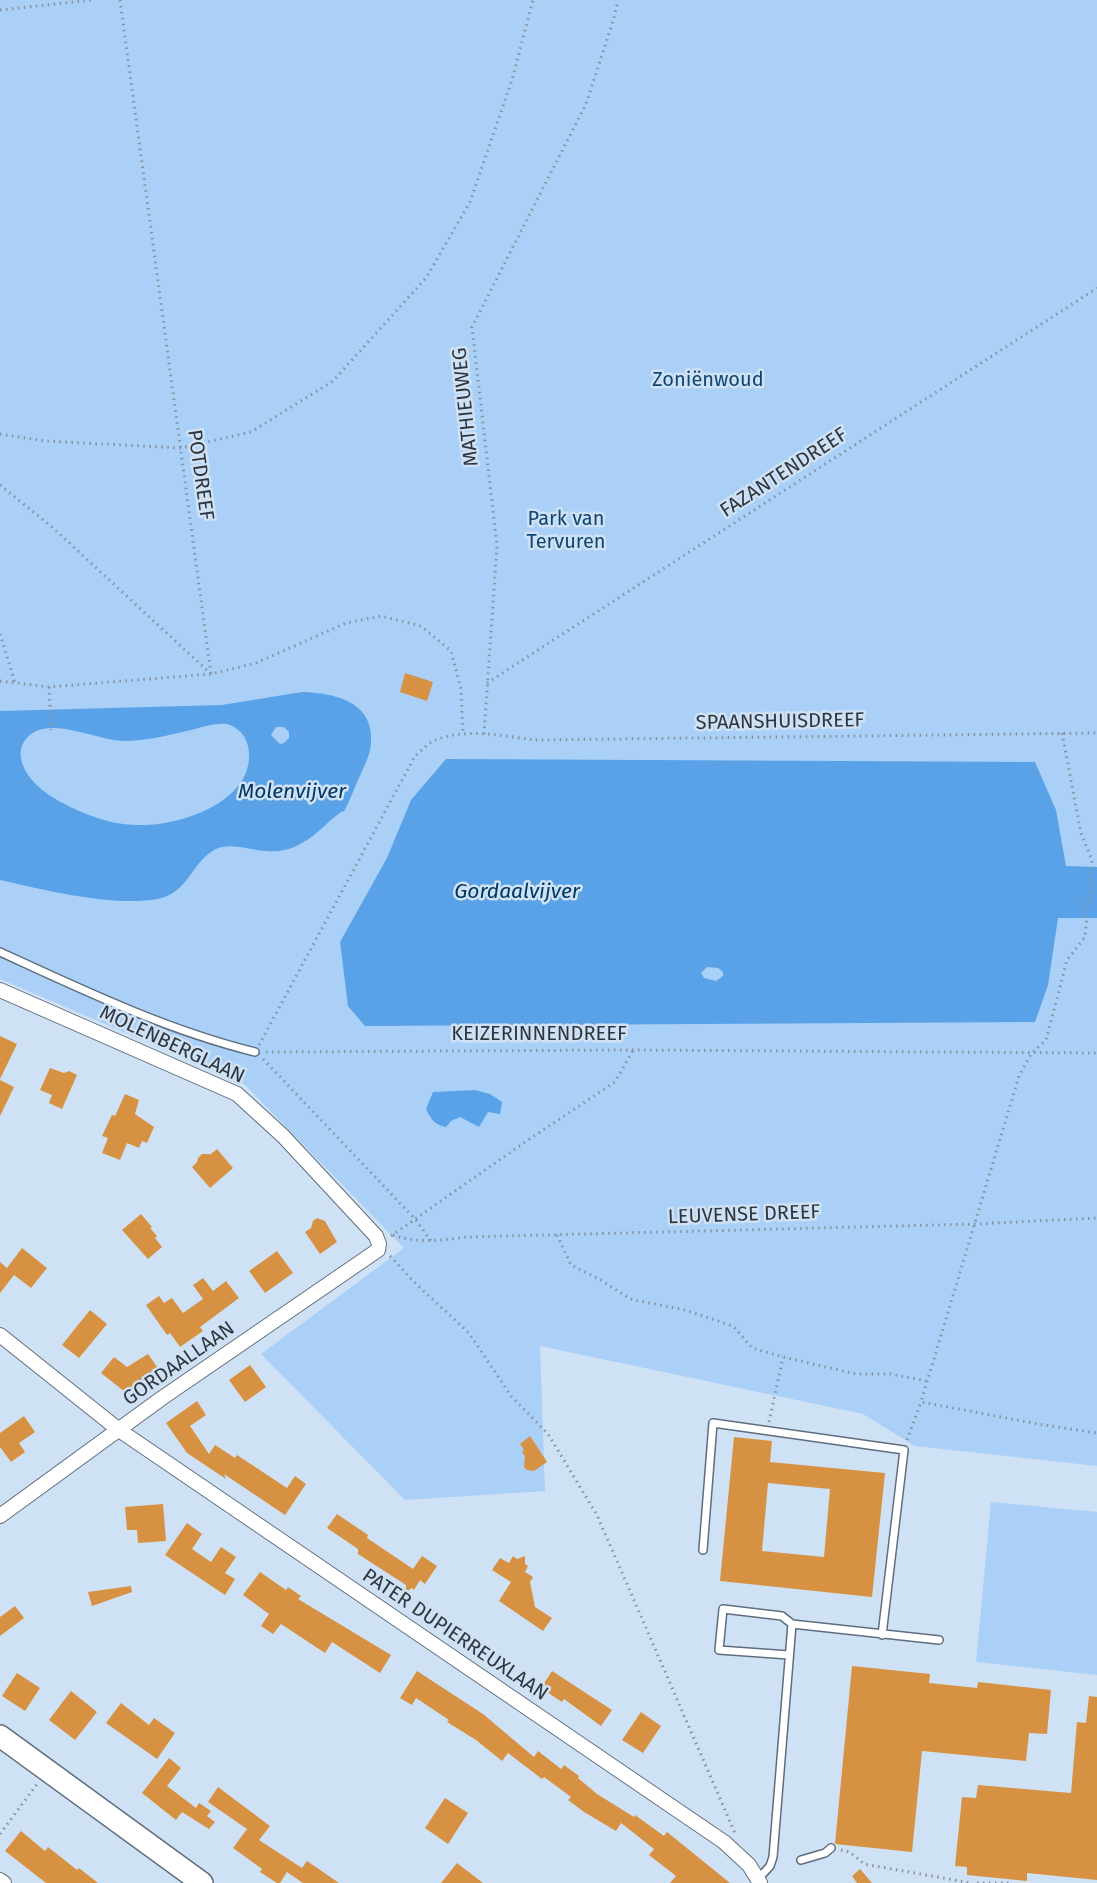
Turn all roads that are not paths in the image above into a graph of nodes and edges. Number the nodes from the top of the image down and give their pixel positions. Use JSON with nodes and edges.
{"nodes":[{"id":1,"x":0,"y":952,"type":"edge"},
{"id":2,"x":0,"y":990,"type":"edge"},
{"id":3,"x":255,"y":1052,"type":"road end"},
{"id":4,"x":379,"y":1244,"type":"joint"},
{"id":5,"x":0,"y":1335,"type":"edge"},
{"id":6,"x":119,"y":1430,"type":"junction"},
{"id":7,"x":0,"y":1516,"type":"edge"},
{"id":8,"x":703,"y":1550,"type":"dead end"},
{"id":9,"x":792,"y":1624,"type":"junction"},
{"id":10,"x":882,"y":1635,"type":"junction"},
{"id":11,"x":939,"y":1640,"type":"dead end"},
{"id":12,"x":789,"y":1655,"type":"junction"},
{"id":13,"x":0,"y":1736,"type":"edge"},
{"id":14,"x":831,"y":1848,"type":"road end"},
{"id":15,"x":801,"y":1860,"type":"dead end"},
{"id":16,"x":0,"y":1880,"type":"edge"},
{"id":17,"x":759,"y":1881,"type":"edge"},
{"id":18,"x":4,"y":1883,"type":"edge"},
{"id":19,"x":202,"y":1883,"type":"edge"}],
"edges":[{"from":1,"to":3,"type":"lane"},
{"from":2,"to":4,"type":"street","name":"MOLENBERGLAAN"},
{"from":4,"to":6,"type":"street","name":"GORDAALLAAN"},
{"from":5,"to":6,"type":"street","name":"PATER DUPIERREUXLAAN"},
{"from":6,"to":7,"type":"street","name":"GORDAALLAAN"},
{"from":6,"to":17,"type":"street","name":"PATER DUPIERREUXLAAN"},
{"from":8,"to":10,"type":"lane"},
{"from":9,"to":10,"type":"lane"},
{"from":9,"to":12,"type":"lane"},
{"from":9,"to":12,"type":"lane"},
{"from":10,"to":11,"type":"lane"},
{"from":12,"to":17,"type":"lane"},
{"from":13,"to":19,"type":"main road"},
{"from":14,"to":15,"type":"lane"},
{"from":16,"to":18,"type":"street"}]}
